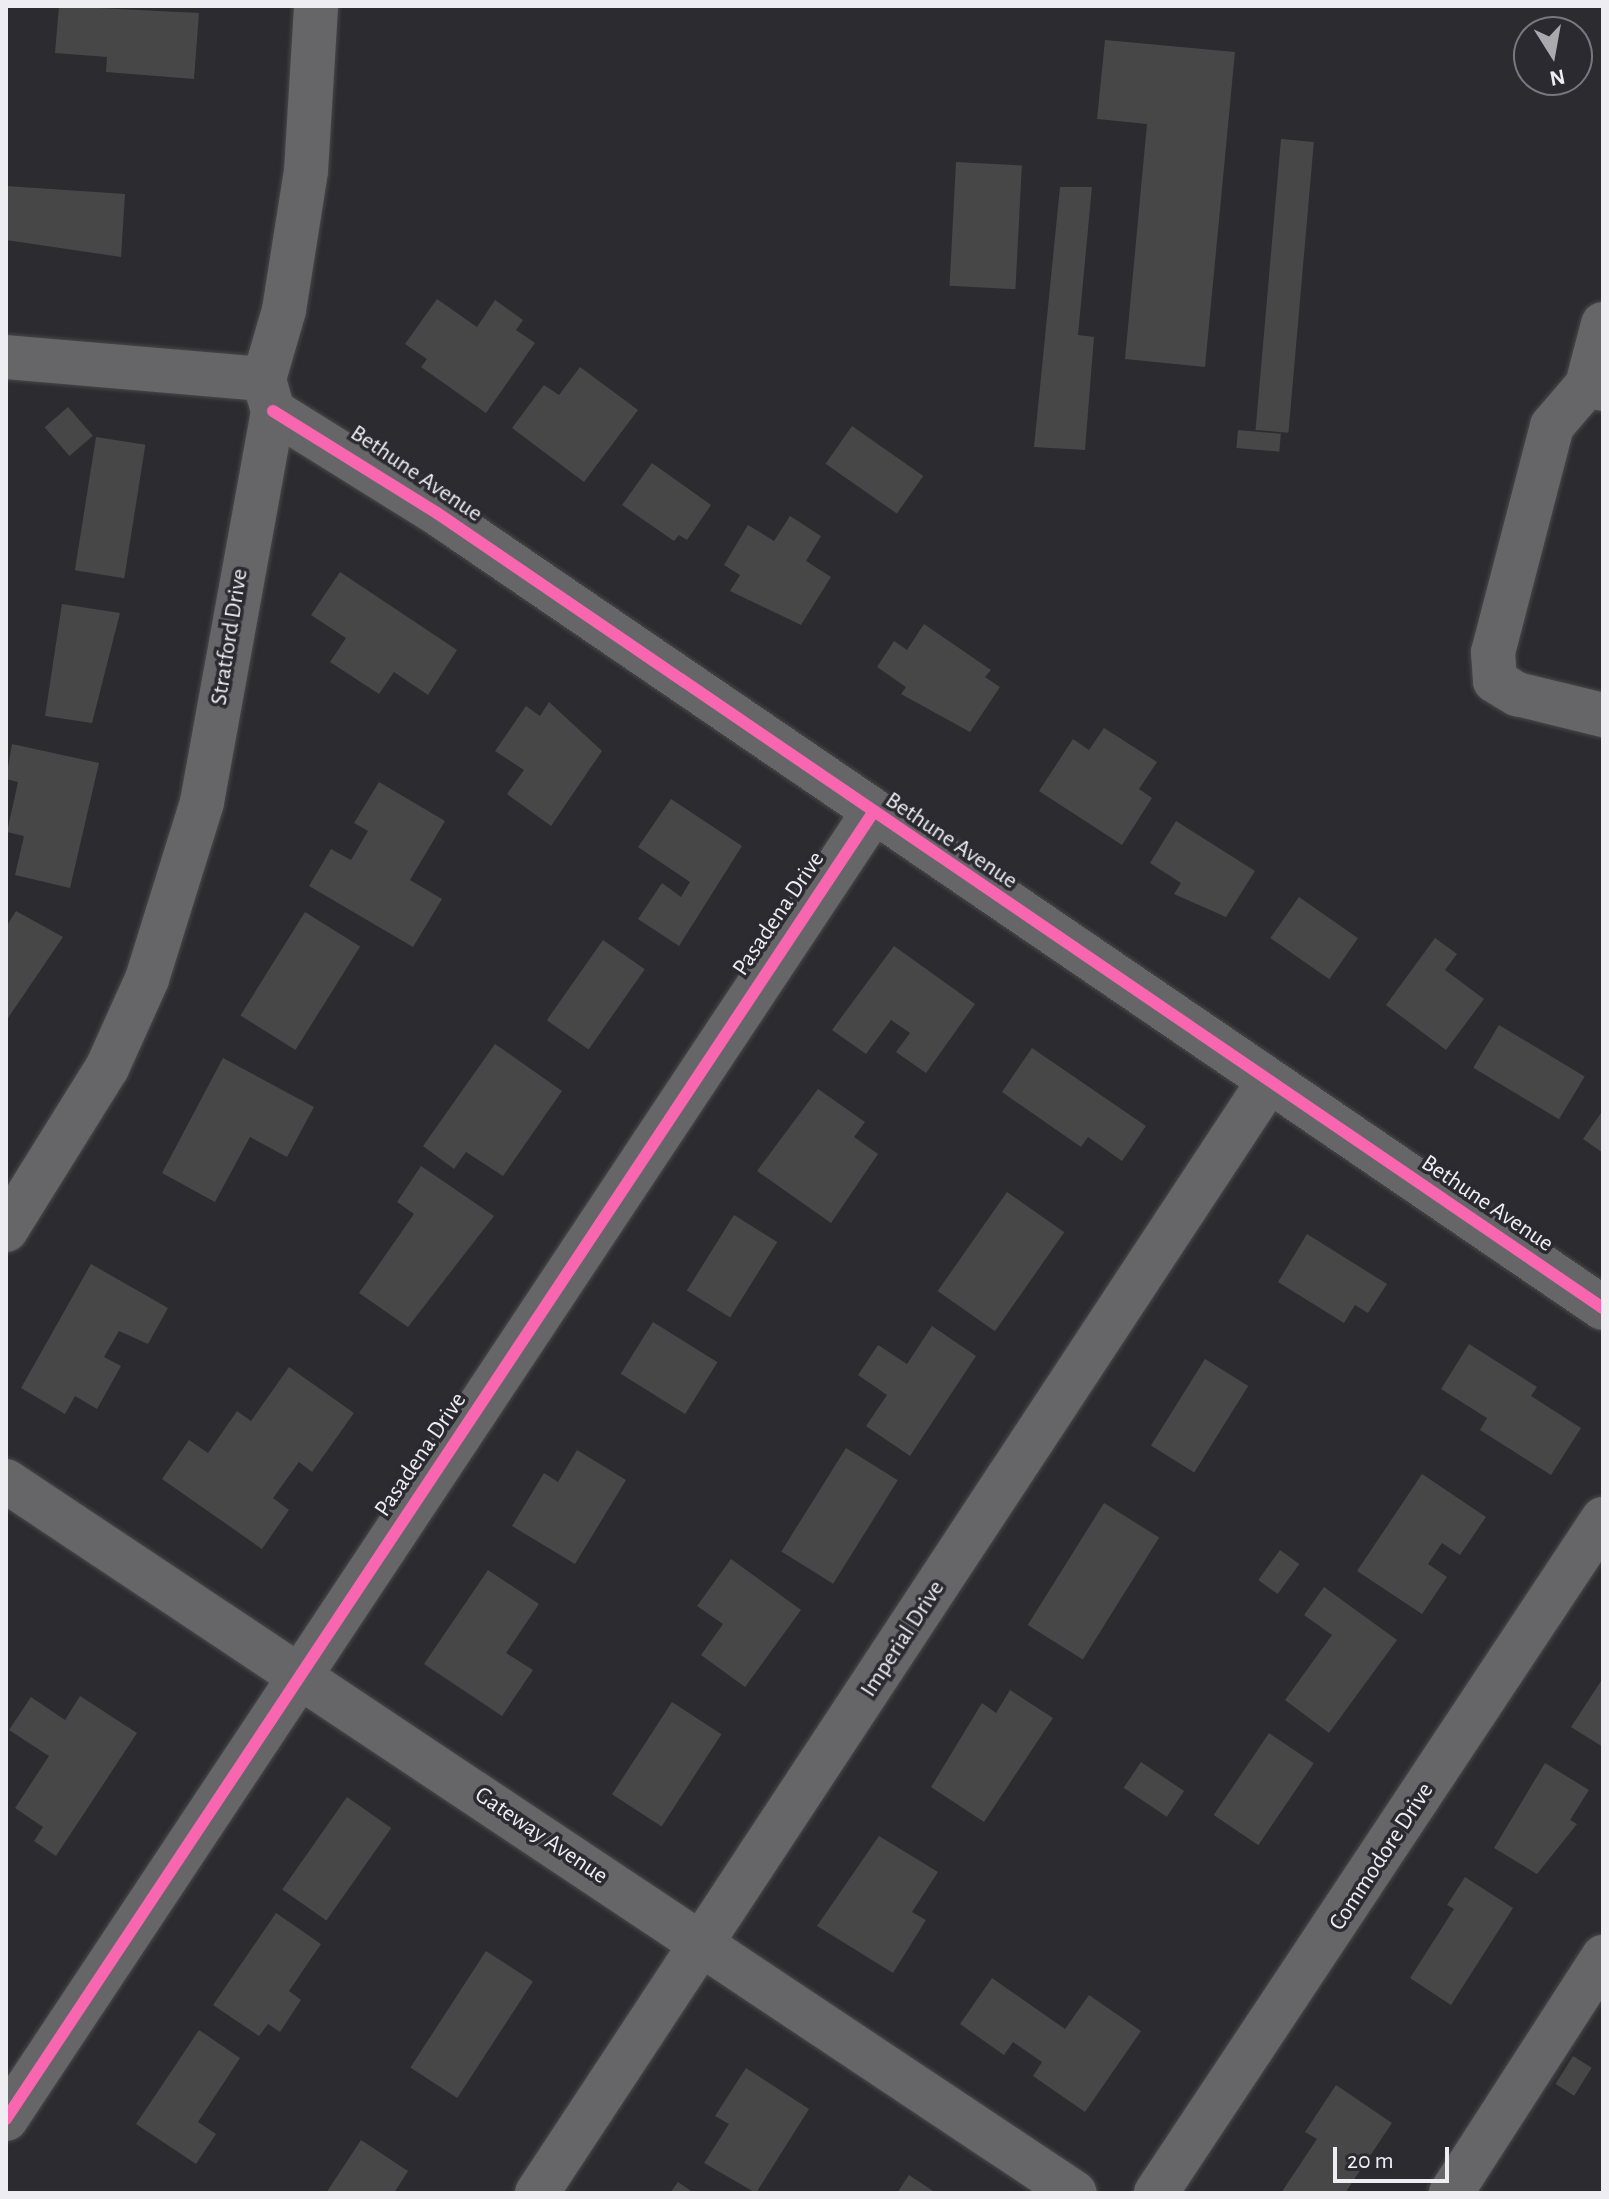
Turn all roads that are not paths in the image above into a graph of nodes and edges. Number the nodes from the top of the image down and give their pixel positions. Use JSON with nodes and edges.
{"nodes":[{"id":1,"x":316,"y":6,"type":"edge"},
{"id":2,"x":1603,"y":324,"type":"edge"},
{"id":3,"x":6,"y":357,"type":"edge"},
{"id":4,"x":1595,"y":387,"type":"edge"},
{"id":5,"x":268,"y":395,"type":"junction"},
{"id":6,"x":1603,"y":715,"type":"edge"},
{"id":7,"x":872,"y":814,"type":"junction"},
{"id":8,"x":1267,"y":1084,"type":"junction"},
{"id":9,"x":6,"y":1230,"type":"edge"},
{"id":10,"x":1603,"y":1308,"type":"edge"},
{"id":11,"x":6,"y":1481,"type":"edge"},
{"id":12,"x":1603,"y":1519,"type":"edge"},
{"id":13,"x":301,"y":1676,"type":"junction"},
{"id":14,"x":702,"y":1944,"type":"junction"},
{"id":15,"x":1603,"y":1957,"type":"edge"},
{"id":16,"x":6,"y":2119,"type":"edge"},
{"id":17,"x":537,"y":2193,"type":"edge"},
{"id":18,"x":1075,"y":2193,"type":"edge"},
{"id":19,"x":1156,"y":2193,"type":"edge"},
{"id":20,"x":1451,"y":2193,"type":"edge"}],
"edges":[{"from":1,"to":5,"type":"street","name":"Stratford Drive"},
{"from":2,"to":4,"type":"street"},
{"from":3,"to":5,"type":"street","name":"Bethune Avenue"},
{"from":4,"to":6,"type":"street"},
{"from":5,"to":7,"type":"street","name":"Bethune Avenue"},
{"from":5,"to":9,"type":"street","name":"Stratford Drive"},
{"from":7,"to":8,"type":"street","name":"Bethune Avenue"},
{"from":7,"to":13,"type":"street","name":"Pasadena Drive"},
{"from":8,"to":10,"type":"street","name":"Bethune Avenue"},
{"from":8,"to":14,"type":"street","name":"Imperial Drive"},
{"from":11,"to":13,"type":"street","name":"Gateway Avenue"},
{"from":12,"to":19,"type":"street","name":"Commodore Drive"},
{"from":13,"to":14,"type":"street","name":"Gateway Avenue"},
{"from":13,"to":16,"type":"street","name":"Pasadena Drive"},
{"from":14,"to":17,"type":"street","name":"Imperial Drive"},
{"from":14,"to":18,"type":"street","name":"Gateway Avenue"},
{"from":15,"to":20,"type":"street"}]}
